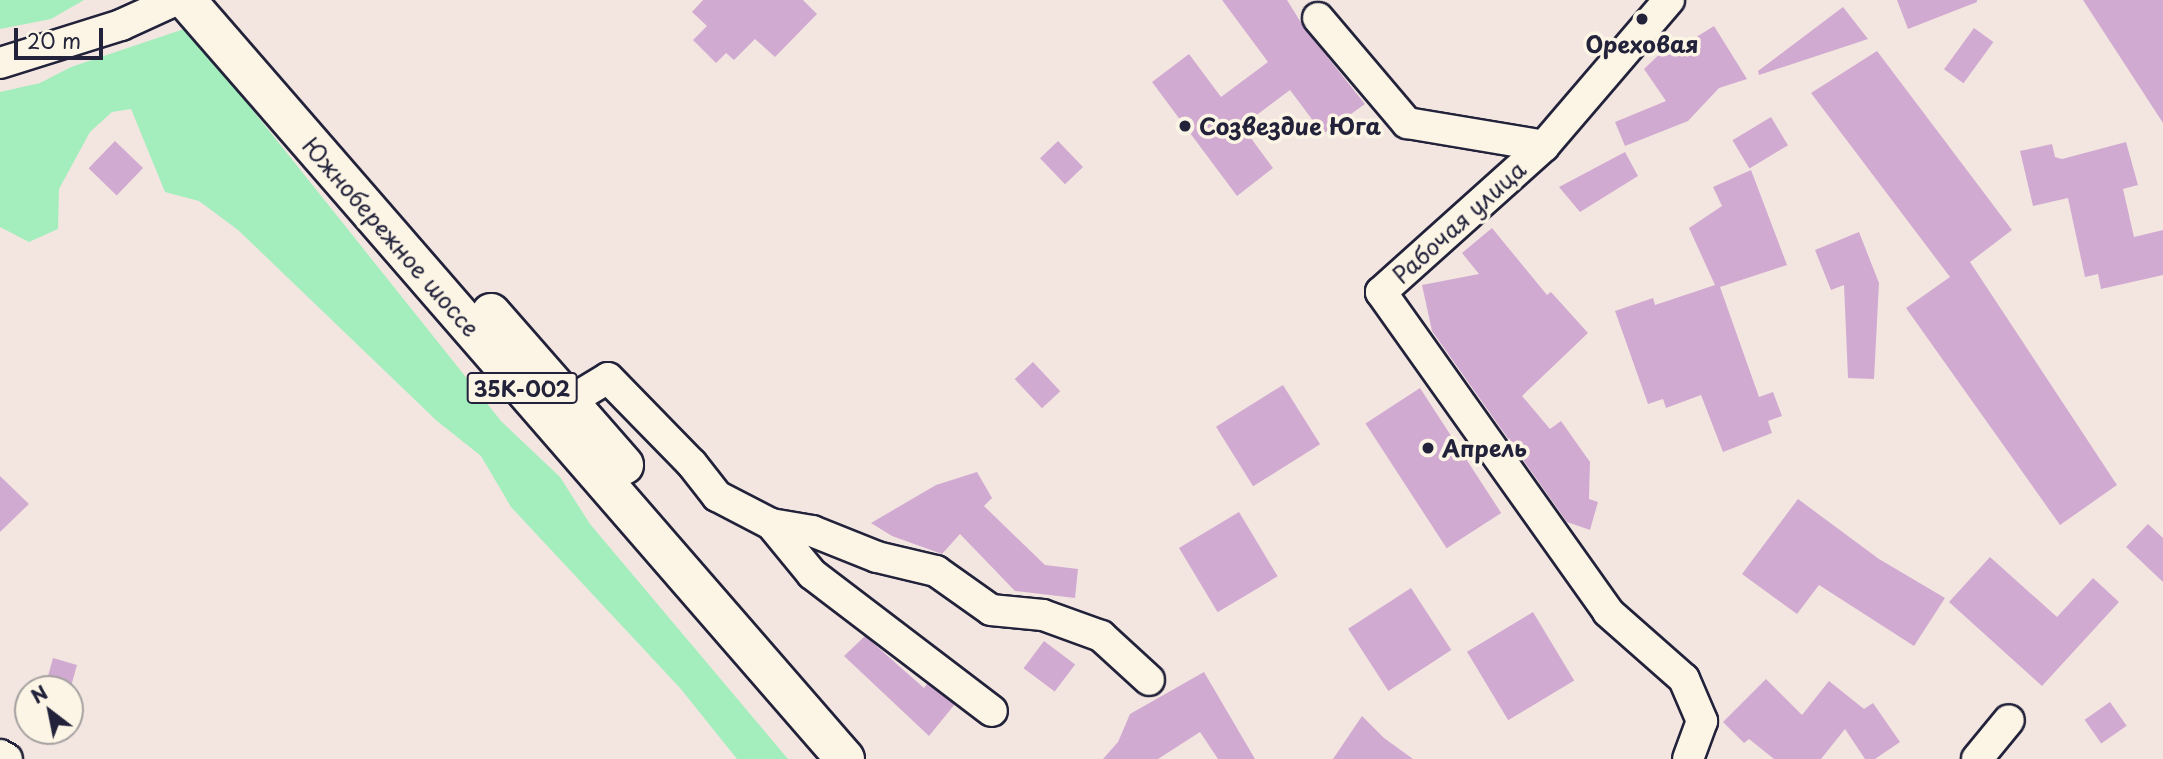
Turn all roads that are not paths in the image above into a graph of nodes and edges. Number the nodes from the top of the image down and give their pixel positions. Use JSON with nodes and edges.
{"nodes":[{"id":1,"x":1669,"y":0,"type":"edge"},
{"id":2,"x":195,"y":4,"type":"edge"},
{"id":3,"x":1318,"y":18,"type":"dead end"},
{"id":4,"x":0,"y":63,"type":"edge"},
{"id":5,"x":1544,"y":146,"type":"junction"},
{"id":6,"x":570,"y":401,"type":"junction"},
{"id":7,"x":771,"y":524,"type":"junction"},
{"id":8,"x":1149,"y":680,"type":"dead end"},
{"id":9,"x":992,"y":711,"type":"dead end"},
{"id":10,"x":2009,"y":720,"type":"dead end"},
{"id":11,"x":0,"y":755,"type":"edge"},
{"id":12,"x":7,"y":759,"type":"edge"},
{"id":13,"x":845,"y":759,"type":"edge"},
{"id":14,"x":871,"y":759,"type":"edge"},
{"id":15,"x":1688,"y":759,"type":"edge"},
{"id":16,"x":1977,"y":759,"type":"edge"}],
"edges":[{"from":1,"to":5,"type":"street","name":"Рабочая улица"},
{"from":2,"to":4,"type":"street"},
{"from":2,"to":6,"type":"highway","name":"Южнобережное шоссе"},
{"from":2,"to":13,"type":"highway","name":"Южнобережное шоссе","number":"35К-002"},
{"from":3,"to":5,"type":"street"},
{"from":5,"to":15,"type":"street","name":"Рабочая улица"},
{"from":6,"to":7,"type":"street"},
{"from":6,"to":14,"type":"highway","name":"Южнобережное шоссе"},
{"from":7,"to":8,"type":"street"},
{"from":7,"to":9,"type":"street"},
{"from":10,"to":16,"type":"street"},
{"from":11,"to":12,"type":"street"}]}
